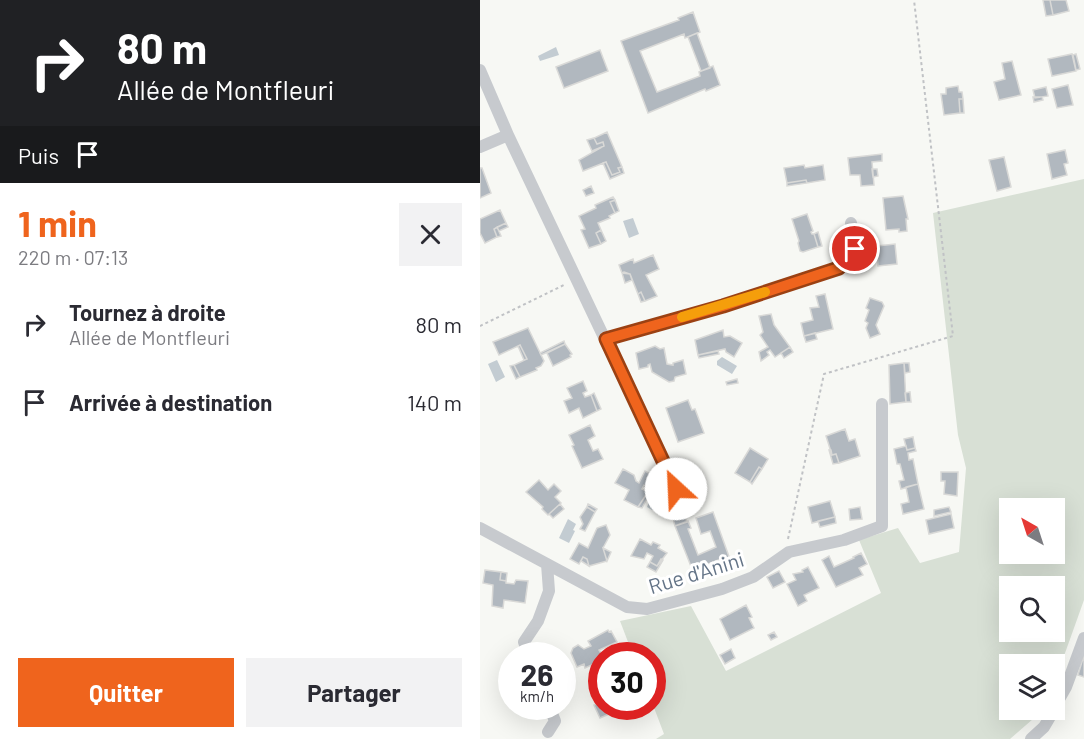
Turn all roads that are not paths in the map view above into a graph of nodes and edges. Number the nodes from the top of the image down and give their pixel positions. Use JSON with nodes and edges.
{"nodes":[{"id":1,"x":480,"y":70,"type":"edge"},
{"id":2,"x":508,"y":135,"type":"junction"},
{"id":3,"x":480,"y":147,"type":"edge"},
{"id":4,"x":851,"y":223,"type":"dead end"},
{"id":5,"x":606,"y":339,"type":"junction"},
{"id":6,"x":882,"y":404,"type":"dead end"},
{"id":7,"x":676,"y":489,"type":"dead end"},
{"id":8,"x":480,"y":528,"type":"edge"},
{"id":9,"x":547,"y":564,"type":"junction"},
{"id":10,"x":1084,"y":638,"type":"edge"},
{"id":11,"x":524,"y":642,"type":"edge"},
{"id":12,"x":1065,"y":689,"type":"edge"},
{"id":13,"x":555,"y":720,"type":"edge"},
{"id":14,"x":1048,"y":720,"type":"edge"},
{"id":15,"x":549,"y":732,"type":"dead end"},
{"id":16,"x":1031,"y":739,"type":"edge"}],
"edges":[{"from":1,"to":2,"type":"street"},
{"from":2,"to":3,"type":"street"},
{"from":2,"to":5,"type":"street"},
{"from":4,"to":5,"type":"street"},
{"from":5,"to":7,"type":"street"},
{"from":6,"to":9,"type":"street","name":"Rue d'Anini"},
{"from":8,"to":9,"type":"street","name":"Rue d'Anini"},
{"from":9,"to":11,"type":"street"},
{"from":10,"to":12,"type":"street"},
{"from":13,"to":15,"type":"street"},
{"from":14,"to":16,"type":"street"}]}
